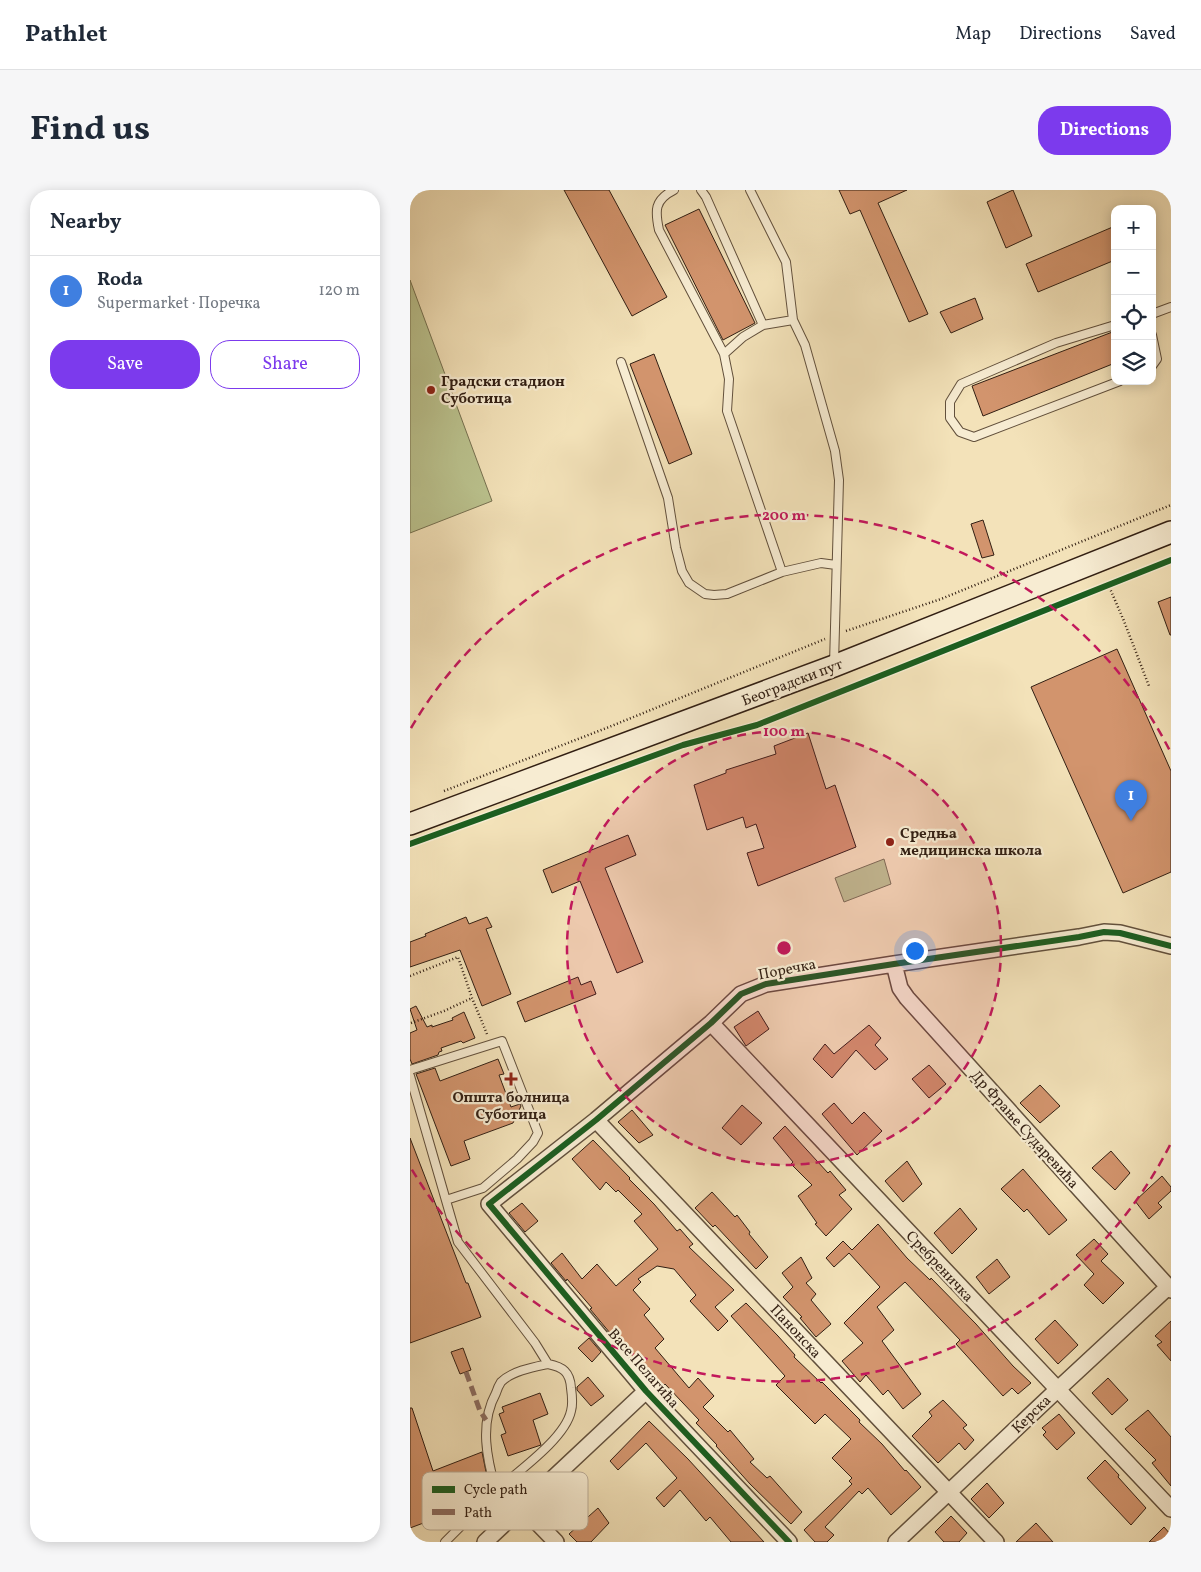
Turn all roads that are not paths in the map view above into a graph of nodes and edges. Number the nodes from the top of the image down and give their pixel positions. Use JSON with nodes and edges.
{"nodes":[{"id":1,"x":674,"y":190,"type":"edge"},
{"id":2,"x":701,"y":190,"type":"edge"},
{"id":3,"x":750,"y":190,"type":"edge"},
{"id":4,"x":1171,"y":307,"type":"edge"},
{"id":5,"x":1156,"y":313,"type":"edge"},
{"id":6,"x":793,"y":320,"type":"junction"},
{"id":7,"x":763,"y":325,"type":"junction"},
{"id":8,"x":1111,"y":326,"type":"edge"},
{"id":9,"x":724,"y":354,"type":"junction"},
{"id":10,"x":621,"y":362,"type":"dead end"},
{"id":11,"x":1111,"y":385,"type":"edge"},
{"id":12,"x":1171,"y":532,"type":"edge"},
{"id":13,"x":836,"y":565,"type":"junction"},
{"id":14,"x":782,"y":572,"type":"junction"},
{"id":15,"x":834,"y":666,"type":"junction"},
{"id":16,"x":410,"y":824,"type":"edge"},
{"id":17,"x":1171,"y":946,"type":"edge"},
{"id":18,"x":894,"y":964,"type":"junction"},
{"id":19,"x":711,"y":1023,"type":"junction"},
{"id":20,"x":410,"y":1070,"type":"edge"},
{"id":21,"x":410,"y":1076,"type":"edge"},
{"id":22,"x":596,"y":1120,"type":"junction"},
{"id":23,"x":446,"y":1200,"type":"junction"},
{"id":24,"x":489,"y":1204,"type":"joint"},
{"id":25,"x":1170,"y":1289,"type":"edge"},
{"id":26,"x":548,"y":1364,"type":"junction"},
{"id":27,"x":1057,"y":1390,"type":"junction"},
{"id":28,"x":646,"y":1391,"type":"junction"},
{"id":29,"x":491,"y":1472,"type":"edge"},
{"id":30,"x":520,"y":1472,"type":"edge"},
{"id":31,"x":559,"y":1472,"type":"edge"},
{"id":32,"x":949,"y":1492,"type":"junction"},
{"id":33,"x":1171,"y":1509,"type":"edge"},
{"id":34,"x":457,"y":1530,"type":"edge"},
{"id":35,"x":498,"y":1530,"type":"edge"},
{"id":36,"x":544,"y":1530,"type":"edge"},
{"id":37,"x":445,"y":1542,"type":"edge"},
{"id":38,"x":485,"y":1542,"type":"edge"},
{"id":39,"x":556,"y":1542,"type":"edge"},
{"id":40,"x":789,"y":1542,"type":"edge"},
{"id":41,"x":896,"y":1542,"type":"edge"},
{"id":42,"x":996,"y":1542,"type":"edge"}],
"edges":[{"from":1,"to":9,"type":"lane"},
{"from":2,"to":7,"type":"lane"},
{"from":3,"to":6,"type":"lane"},
{"from":4,"to":5,"type":"lane"},
{"from":6,"to":7,"type":"lane"},
{"from":6,"to":13,"type":"lane"},
{"from":7,"to":9,"type":"lane"},
{"from":8,"to":11,"type":"lane"},
{"from":9,"to":14,"type":"lane"},
{"from":10,"to":14,"type":"lane"},
{"from":12,"to":15,"type":"main road","name":"Београдски пут"},
{"from":13,"to":14,"type":"lane"},
{"from":13,"to":15,"type":"lane"},
{"from":15,"to":16,"type":"main road","name":"Београдски пут"},
{"from":17,"to":18,"type":"street","name":"Поречка"},
{"from":18,"to":19,"type":"street","name":"Поречка"},
{"from":18,"to":25,"type":"street","name":"Др Фрање Сударевића"},
{"from":19,"to":22,"type":"street","name":"Поречка"},
{"from":19,"to":27,"type":"street","name":"Сребреничка"},
{"from":20,"to":23,"type":"lane"},
{"from":21,"to":23,"type":"lane"},
{"from":22,"to":24,"type":"street","name":"Поречка"},
{"from":22,"to":32,"type":"street","name":"Панонска"},
{"from":23,"to":26,"type":"lane"},
{"from":24,"to":28,"type":"street","name":"Васе Пелагића"},
{"from":25,"to":27,"type":"street","name":"Керска"},
{"from":26,"to":29,"type":"lane"},
{"from":26,"to":30,"type":"lane"},
{"from":27,"to":32,"type":"street","name":"Керска"},
{"from":27,"to":33,"type":"street","name":"Сребреничка"},
{"from":28,"to":31,"type":"street"},
{"from":28,"to":40,"type":"street","name":"Васе Пелагића"},
{"from":32,"to":41,"type":"street","name":"Керска"},
{"from":32,"to":42,"type":"street","name":"Панонска"},
{"from":34,"to":37,"type":"lane"},
{"from":35,"to":38,"type":"street"},
{"from":36,"to":39,"type":"street"}]}
